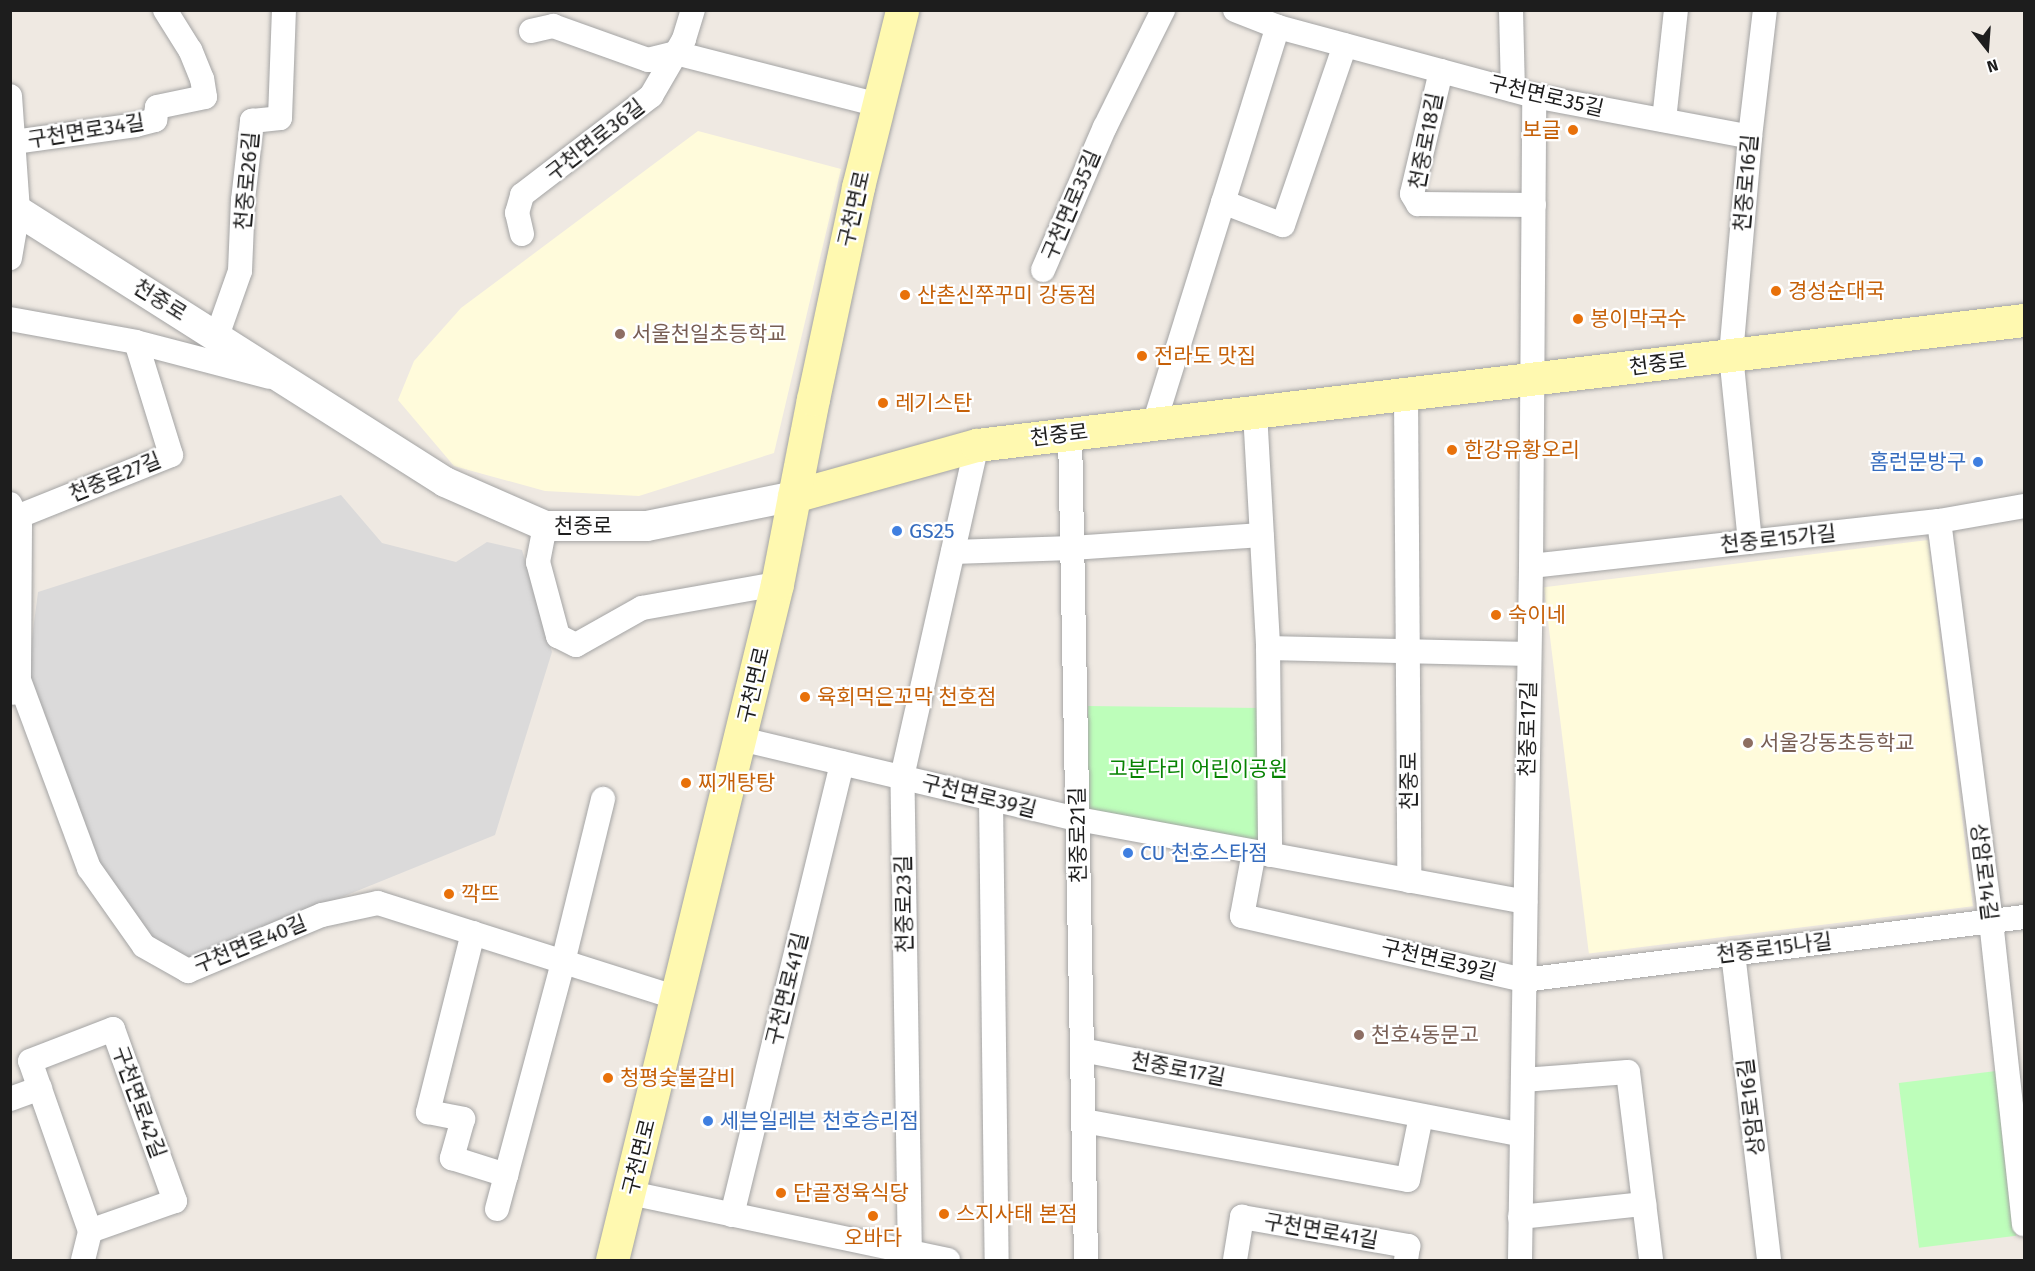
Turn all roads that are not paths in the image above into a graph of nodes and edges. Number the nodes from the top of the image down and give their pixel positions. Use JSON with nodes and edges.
{"nodes":[{"id":1,"x":165,"y":10,"type":"edge"},
{"id":2,"x":284,"y":10,"type":"edge"},
{"id":3,"x":693,"y":10,"type":"edge"},
{"id":4,"x":902,"y":10,"type":"edge"},
{"id":5,"x":1163,"y":10,"type":"edge"},
{"id":6,"x":1235,"y":10,"type":"edge"},
{"id":7,"x":1512,"y":10,"type":"edge"},
{"id":8,"x":1676,"y":10,"type":"edge"},
{"id":9,"x":1765,"y":10,"type":"edge"},
{"id":10,"x":1278,"y":27,"type":"junction"},
{"id":11,"x":531,"y":31,"type":"dead end"},
{"id":12,"x":1345,"y":45,"type":"junction"},
{"id":13,"x":676,"y":53,"type":"junction"},
{"id":14,"x":1441,"y":71,"type":"junction"},
{"id":15,"x":1523,"y":93,"type":"junction"},
{"id":16,"x":10,"y":96,"type":"edge"},
{"id":17,"x":878,"y":105,"type":"junction"},
{"id":18,"x":1664,"y":120,"type":"junction"},
{"id":19,"x":1750,"y":136,"type":"junction"},
{"id":20,"x":14,"y":142,"type":"junction"},
{"id":21,"x":1223,"y":202,"type":"junction"},
{"id":22,"x":1534,"y":205,"type":"junction"},
{"id":23,"x":14,"y":208,"type":"edge"},
{"id":24,"x":522,"y":234,"type":"dead end"},
{"id":25,"x":10,"y":258,"type":"edge"},
{"id":26,"x":1043,"y":270,"type":"dead end"},
{"id":27,"x":10,"y":319,"type":"edge"},
{"id":28,"x":2025,"y":320,"type":"edge"},
{"id":29,"x":217,"y":336,"type":"junction"},
{"id":30,"x":136,"y":342,"type":"junction"},
{"id":31,"x":1731,"y":355,"type":"junction"},
{"id":32,"x":1533,"y":378,"type":"junction"},
{"id":33,"x":287,"y":382,"type":"junction"},
{"id":34,"x":1406,"y":394,"type":"junction"},
{"id":35,"x":1255,"y":412,"type":"junction"},
{"id":36,"x":1154,"y":424,"type":"junction"},
{"id":37,"x":1070,"y":434,"type":"junction"},
{"id":38,"x":977,"y":445,"type":"junction"},
{"id":39,"x":794,"y":496,"type":"junction"},
{"id":40,"x":2025,"y":506,"type":"edge"},
{"id":41,"x":14,"y":511,"type":"edge"},
{"id":42,"x":1939,"y":521,"type":"junction"},
{"id":43,"x":545,"y":526,"type":"junction"},
{"id":44,"x":1262,"y":535,"type":"junction"},
{"id":45,"x":1750,"y":542,"type":"junction"},
{"id":46,"x":1072,"y":548,"type":"junction"},
{"id":47,"x":953,"y":552,"type":"junction"},
{"id":48,"x":1531,"y":566,"type":"junction"},
{"id":49,"x":777,"y":584,"type":"junction"},
{"id":50,"x":15,"y":629,"type":"edge"},
{"id":51,"x":1268,"y":648,"type":"junction"},
{"id":52,"x":1408,"y":650,"type":"junction"},
{"id":53,"x":1529,"y":654,"type":"junction"},
{"id":54,"x":15,"y":689,"type":"edge"},
{"id":55,"x":741,"y":739,"type":"junction"},
{"id":56,"x":842,"y":763,"type":"junction"},
{"id":57,"x":902,"y":777,"type":"junction"},
{"id":58,"x":603,"y":799,"type":"dead end"},
{"id":59,"x":991,"y":799,"type":"junction"},
{"id":60,"x":1078,"y":819,"type":"junction"},
{"id":61,"x":1262,"y":853,"type":"junction"},
{"id":62,"x":1409,"y":881,"type":"junction"},
{"id":63,"x":1525,"y":902,"type":"junction"},
{"id":64,"x":2025,"y":916,"type":"edge"},
{"id":65,"x":1991,"y":921,"type":"junction"},
{"id":66,"x":473,"y":933,"type":"junction"},
{"id":67,"x":1733,"y":953,"type":"junction"},
{"id":68,"x":563,"y":962,"type":"junction"},
{"id":69,"x":1524,"y":980,"type":"junction"},
{"id":70,"x":678,"y":998,"type":"junction"},
{"id":71,"x":1082,"y":1050,"type":"junction"},
{"id":72,"x":1523,"y":1080,"type":"junction"},
{"id":73,"x":40,"y":1088,"type":"junction"},
{"id":74,"x":10,"y":1099,"type":"edge"},
{"id":75,"x":1421,"y":1116,"type":"junction"},
{"id":76,"x":1084,"y":1121,"type":"junction"},
{"id":77,"x":1522,"y":1136,"type":"junction"},
{"id":78,"x":506,"y":1174,"type":"junction"},
{"id":79,"x":630,"y":1193,"type":"junction"},
{"id":80,"x":1644,"y":1204,"type":"junction"},
{"id":81,"x":497,"y":1209,"type":"dead end"},
{"id":82,"x":732,"y":1215,"type":"junction"},
{"id":83,"x":1520,"y":1216,"type":"junction"},
{"id":84,"x":2025,"y":1224,"type":"edge"},
{"id":85,"x":90,"y":1231,"type":"junction"},
{"id":86,"x":1407,"y":1253,"type":"edge"},
{"id":87,"x":910,"y":1257,"type":"edge"},
{"id":88,"x":83,"y":1260,"type":"edge"},
{"id":89,"x":612,"y":1260,"type":"edge"},
{"id":90,"x":948,"y":1260,"type":"edge"},
{"id":91,"x":997,"y":1260,"type":"edge"},
{"id":92,"x":1086,"y":1260,"type":"edge"},
{"id":93,"x":1235,"y":1260,"type":"edge"},
{"id":94,"x":1520,"y":1260,"type":"edge"},
{"id":95,"x":1651,"y":1260,"type":"edge"},
{"id":96,"x":1769,"y":1260,"type":"edge"}],
"edges":[{"from":1,"to":20,"type":"street","name":"구천면로34길"},
{"from":2,"to":29,"type":"street","name":"천중로26길"},
{"from":3,"to":13,"type":"street","name":"구천면로36길"},
{"from":4,"to":17,"type":"main road","name":"구천면로"},
{"from":5,"to":26,"type":"street","name":"구천면로35길"},
{"from":6,"to":10,"type":"street","name":"구천면로35길"},
{"from":7,"to":15,"type":"street"},
{"from":8,"to":18,"type":"street"},
{"from":9,"to":19,"type":"street","name":"천중로16길"},
{"from":10,"to":12,"type":"street","name":"구천면로35길"},
{"from":10,"to":21,"type":"street"},
{"from":11,"to":13,"type":"street"},
{"from":12,"to":14,"type":"street","name":"구천면로35길"},
{"from":12,"to":21,"type":"street"},
{"from":13,"to":17,"type":"street"},
{"from":13,"to":24,"type":"street","name":"구천면로36길"},
{"from":14,"to":15,"type":"street","name":"구천면로35길"},
{"from":14,"to":22,"type":"street","name":"천중로18길"},
{"from":15,"to":18,"type":"street","name":"구천면로35길"},
{"from":15,"to":22,"type":"street"},
{"from":16,"to":20,"type":"street","name":"구천면로34길"},
{"from":17,"to":39,"type":"main road","name":"구천면로"},
{"from":18,"to":19,"type":"street","name":"구천면로35길"},
{"from":19,"to":31,"type":"street","name":"천중로16길"},
{"from":20,"to":23,"type":"street"},
{"from":21,"to":36,"type":"street"},
{"from":22,"to":32,"type":"street"},
{"from":23,"to":25,"type":"street"},
{"from":23,"to":29,"type":"street","name":"천중로"},
{"from":27,"to":30,"type":"street"},
{"from":28,"to":31,"type":"main road","name":"천중로"},
{"from":29,"to":33,"type":"street","name":"천중로"},
{"from":30,"to":33,"type":"street"},
{"from":30,"to":41,"type":"street","name":"천중로27길"},
{"from":31,"to":32,"type":"main road","name":"천중로"},
{"from":31,"to":45,"type":"street"},
{"from":32,"to":34,"type":"main road","name":"천중로"},
{"from":32,"to":48,"type":"street","name":"천중로17길"},
{"from":33,"to":43,"type":"street","name":"천중로"},
{"from":34,"to":35,"type":"main road","name":"천중로"},
{"from":34,"to":52,"type":"street","name":"천중로"},
{"from":35,"to":36,"type":"main road","name":"천중로"},
{"from":35,"to":44,"type":"street"},
{"from":36,"to":37,"type":"main road","name":"천중로"},
{"from":37,"to":38,"type":"main road","name":"천중로"},
{"from":37,"to":46,"type":"street","name":"천중로21길"},
{"from":38,"to":39,"type":"main road","name":"천중로"},
{"from":38,"to":47,"type":"street","name":"천중로23길"},
{"from":39,"to":43,"type":"street","name":"천중로"},
{"from":39,"to":49,"type":"main road","name":"구천면로"},
{"from":40,"to":42,"type":"street","name":"천중로15가길"},
{"from":41,"to":50,"type":"street","name":"천중로27길"},
{"from":42,"to":45,"type":"street","name":"천중로15가길"},
{"from":42,"to":65,"type":"street","name":"상암로14길"},
{"from":43,"to":49,"type":"street"},
{"from":44,"to":46,"type":"street"},
{"from":44,"to":51,"type":"street"},
{"from":45,"to":48,"type":"street","name":"천중로15가길"},
{"from":46,"to":47,"type":"street"},
{"from":46,"to":60,"type":"street","name":"천중로21길"},
{"from":47,"to":57,"type":"street","name":"천중로23길"},
{"from":48,"to":53,"type":"street","name":"천중로17길"},
{"from":49,"to":55,"type":"main road","name":"구천면로"},
{"from":50,"to":54,"type":"street","name":"천중로27길"},
{"from":51,"to":52,"type":"street"},
{"from":51,"to":61,"type":"street"},
{"from":52,"to":53,"type":"street"},
{"from":52,"to":62,"type":"street","name":"천중로"},
{"from":53,"to":63,"type":"street","name":"천중로17길"},
{"from":54,"to":66,"type":"street","name":"구천면로40길"},
{"from":55,"to":56,"type":"street","name":"구천면로39길"},
{"from":55,"to":70,"type":"main road","name":"구천면로"},
{"from":56,"to":57,"type":"street","name":"구천면로39길"},
{"from":56,"to":82,"type":"street","name":"구천면로41길"},
{"from":57,"to":59,"type":"street","name":"구천면로39길"},
{"from":57,"to":87,"type":"street","name":"천중로23길"},
{"from":58,"to":68,"type":"street"},
{"from":59,"to":60,"type":"street","name":"구천면로39길"},
{"from":59,"to":91,"type":"street"},
{"from":60,"to":61,"type":"street","name":"구천면로39길"},
{"from":60,"to":71,"type":"street","name":"천중로21길"},
{"from":61,"to":62,"type":"street","name":"구천면로39길"},
{"from":61,"to":69,"type":"street","name":"구천면로39길"},
{"from":62,"to":63,"type":"street","name":"구천면로39길"},
{"from":63,"to":69,"type":"street","name":"천중로17길"},
{"from":64,"to":65,"type":"street","name":"천중로15나길"},
{"from":65,"to":67,"type":"street","name":"천중로15나길"},
{"from":65,"to":84,"type":"street","name":"상암로14길"},
{"from":66,"to":68,"type":"street","name":"구천면로40길"},
{"from":66,"to":78,"type":"street"},
{"from":67,"to":69,"type":"street","name":"천중로15나길"},
{"from":67,"to":96,"type":"street","name":"상암로16길"},
{"from":68,"to":70,"type":"street","name":"구천면로40길"},
{"from":68,"to":78,"type":"street"},
{"from":69,"to":72,"type":"street","name":"천중로17길"},
{"from":70,"to":79,"type":"main road","name":"구천면로"},
{"from":71,"to":75,"type":"street","name":"천중로17길"},
{"from":71,"to":76,"type":"street","name":"천중로21길"},
{"from":72,"to":77,"type":"street","name":"천중로17길"},
{"from":72,"to":80,"type":"street"},
{"from":73,"to":74,"type":"street"},
{"from":73,"to":85,"type":"street","name":"구천면로42길"},
{"from":73,"to":85,"type":"street","name":"구천면로42길"},
{"from":75,"to":76,"type":"street"},
{"from":75,"to":77,"type":"street","name":"천중로17길"},
{"from":76,"to":92,"type":"street","name":"천중로21길"},
{"from":77,"to":83,"type":"street","name":"천중로17길"},
{"from":78,"to":81,"type":"street"},
{"from":79,"to":82,"type":"street"},
{"from":79,"to":89,"type":"main road","name":"구천면로"},
{"from":80,"to":83,"type":"street"},
{"from":80,"to":95,"type":"street"},
{"from":82,"to":87,"type":"street"},
{"from":83,"to":94,"type":"street","name":"천중로17길"},
{"from":85,"to":88,"type":"street"},
{"from":86,"to":93,"type":"street","name":"구천면로41길"},
{"from":87,"to":90,"type":"street"}]}
